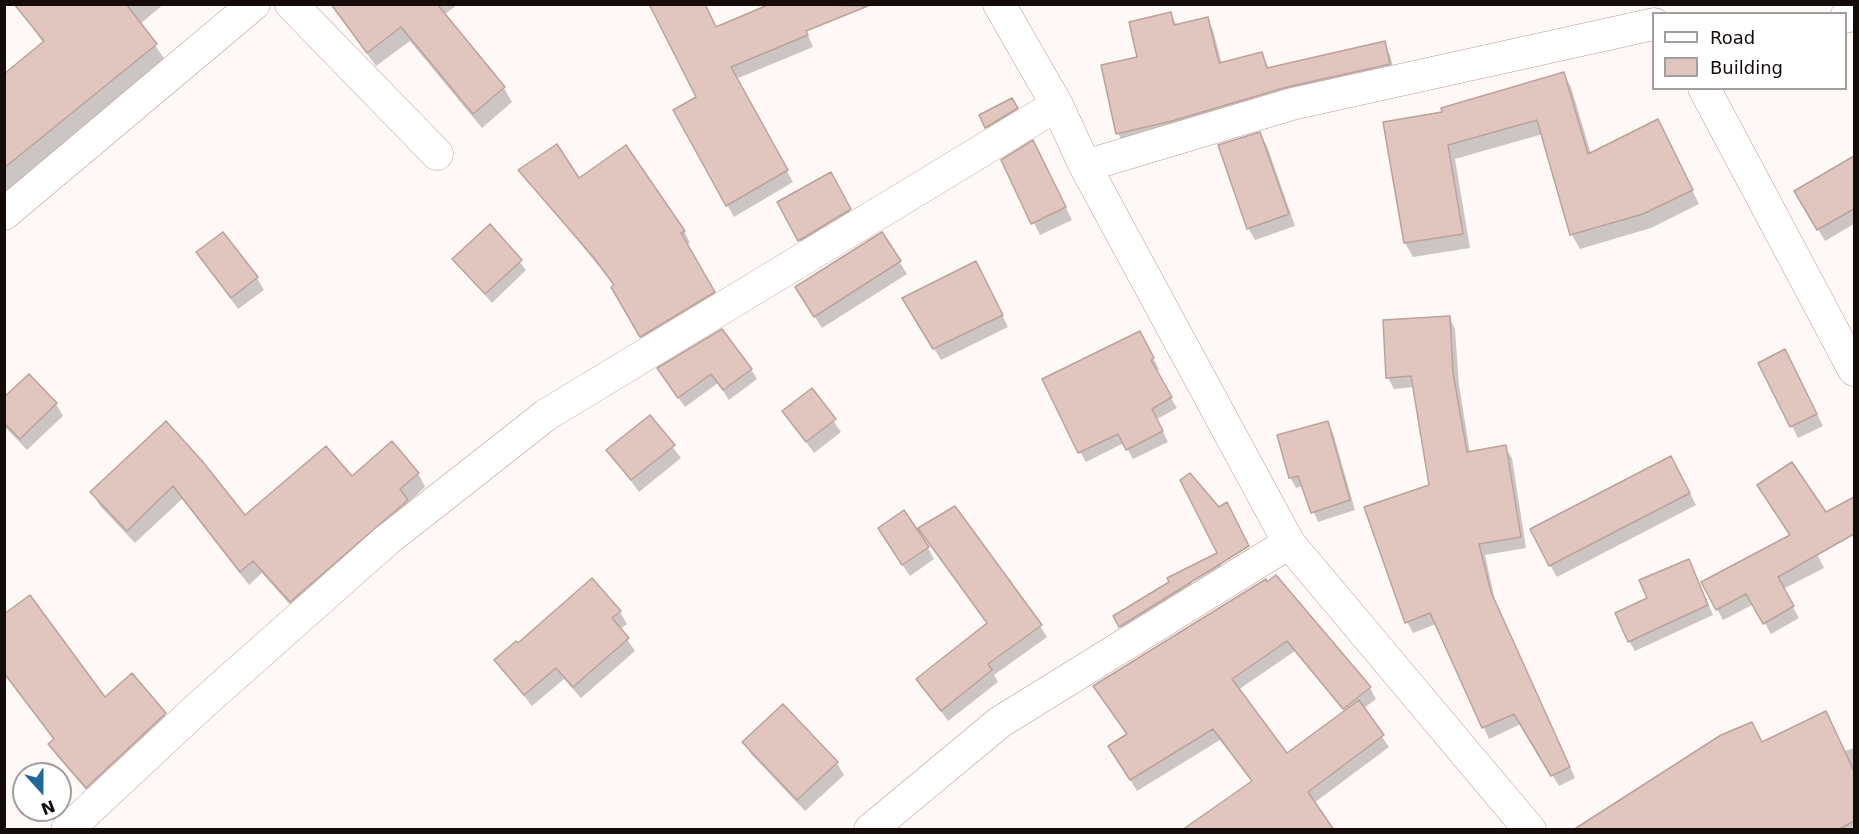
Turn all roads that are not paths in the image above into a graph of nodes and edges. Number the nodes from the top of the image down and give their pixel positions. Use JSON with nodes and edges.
{"nodes":[{"id":1,"x":254,"y":4,"type":"edge"},
{"id":2,"x":291,"y":4,"type":"edge"},
{"id":3,"x":999,"y":4,"type":"edge"},
{"id":4,"x":1652,"y":24,"type":"edge"},
{"id":5,"x":1709,"y":90,"type":"edge"},
{"id":6,"x":1057,"y":105,"type":"junction"},
{"id":7,"x":437,"y":154,"type":"dead end"},
{"id":8,"x":1085,"y":166,"type":"junction"},
{"id":9,"x":4,"y":214,"type":"edge"},
{"id":10,"x":1854,"y":370,"type":"edge"},
{"id":11,"x":1289,"y":543,"type":"junction"},
{"id":12,"x":67,"y":830,"type":"edge"},
{"id":13,"x":870,"y":830,"type":"edge"},
{"id":14,"x":1530,"y":830,"type":"edge"}],
"edges":[{"from":1,"to":9,"type":"street"},
{"from":2,"to":7,"type":"street"},
{"from":3,"to":6,"type":"street"},
{"from":4,"to":8,"type":"street"},
{"from":5,"to":10,"type":"street"},
{"from":6,"to":8,"type":"street"},
{"from":6,"to":12,"type":"street"},
{"from":8,"to":11,"type":"street"},
{"from":11,"to":13,"type":"street"},
{"from":11,"to":14,"type":"street"}]}
